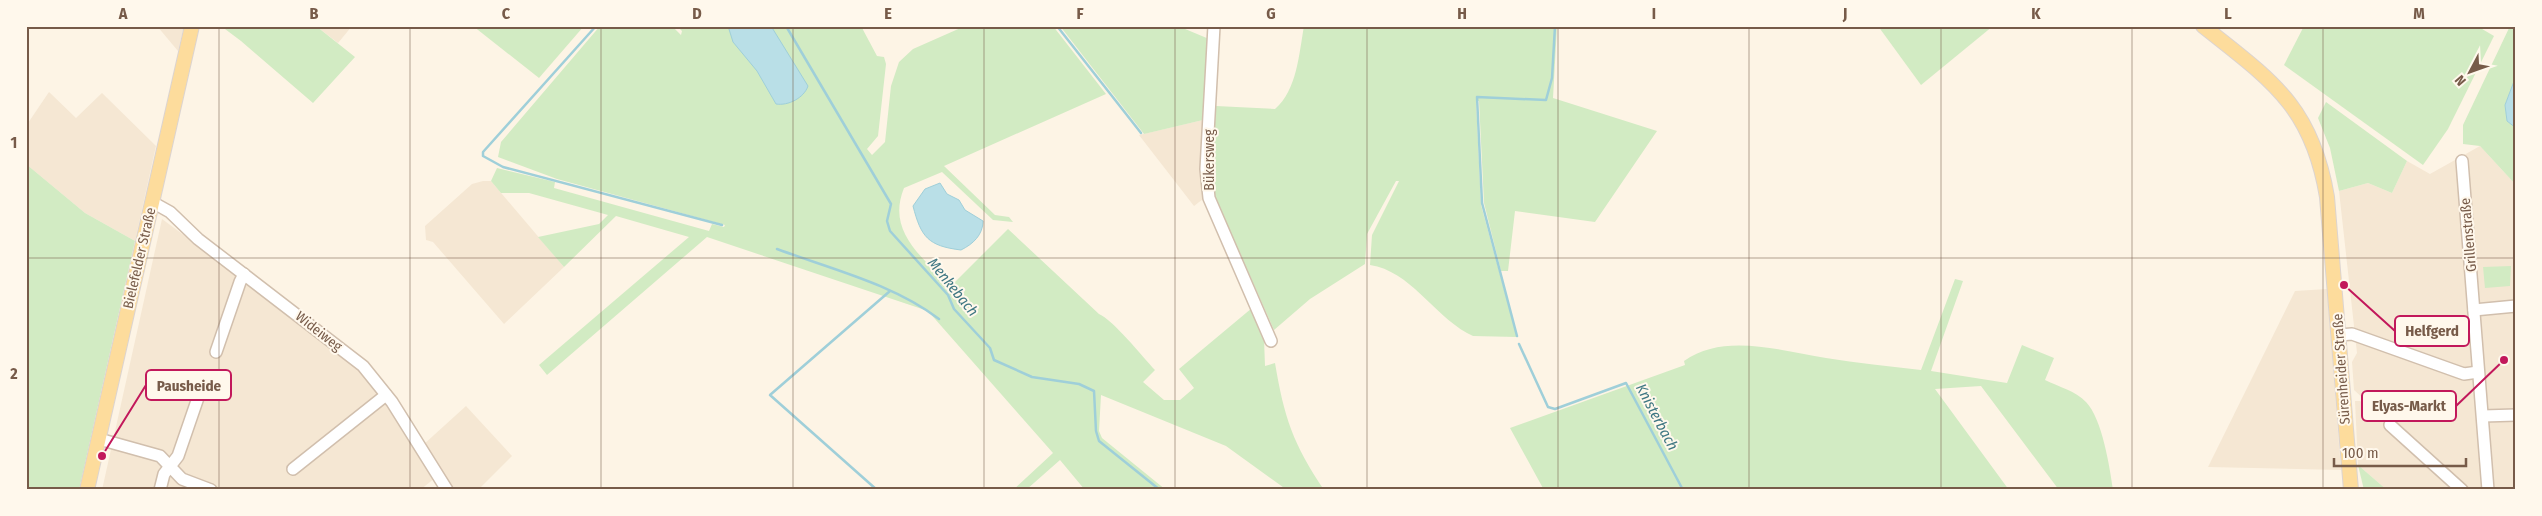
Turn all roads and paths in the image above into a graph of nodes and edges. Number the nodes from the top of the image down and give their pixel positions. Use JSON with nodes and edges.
{"nodes":[{"id":1,"x":192,"y":26,"type":"edge"},
{"id":2,"x":1214,"y":26,"type":"edge"},
{"id":3,"x":2203,"y":26,"type":"edge"},
{"id":4,"x":2462,"y":161,"type":"dead end"},
{"id":5,"x":152,"y":202,"type":"junction"},
{"id":6,"x":244,"y":274,"type":"junction"},
{"id":7,"x":2516,"y":306,"type":"edge"},
{"id":8,"x":2474,"y":310,"type":"junction"},
{"id":9,"x":2339,"y":335,"type":"junction"},
{"id":10,"x":1271,"y":341,"type":"dead end"},
{"id":11,"x":216,"y":352,"type":"dead end"},
{"id":12,"x":2478,"y":372,"type":"junction"},
{"id":13,"x":202,"y":390,"type":"dead end"},
{"id":14,"x":386,"y":395,"type":"junction"},
{"id":15,"x":2516,"y":415,"type":"edge"},
{"id":16,"x":2483,"y":416,"type":"junction"},
{"id":17,"x":2390,"y":425,"type":"dead end"},
{"id":18,"x":99,"y":439,"type":"junction"},
{"id":19,"x":170,"y":466,"type":"junction"},
{"id":20,"x":293,"y":469,"type":"dead end"},
{"id":21,"x":87,"y":490,"type":"edge"},
{"id":22,"x":160,"y":490,"type":"edge"},
{"id":23,"x":211,"y":490,"type":"edge"},
{"id":24,"x":447,"y":490,"type":"edge"},
{"id":25,"x":2350,"y":490,"type":"edge"},
{"id":26,"x":2462,"y":490,"type":"edge"},
{"id":27,"x":2488,"y":490,"type":"edge"}],
"edges":[{"from":1,"to":5,"type":"main road","name":"Bielefelder Straße"},
{"from":2,"to":10,"type":"street","name":"Bükersweg"},
{"from":3,"to":9,"type":"main road","name":"Sürenheider Straße"},
{"from":4,"to":8,"type":"street","name":"Grillenstraße"},
{"from":5,"to":6,"type":"street","name":"Wideiweg"},
{"from":5,"to":18,"type":"main road","name":"Bielefelder Straße"},
{"from":6,"to":11,"type":"street"},
{"from":6,"to":14,"type":"street","name":"Wideiweg"},
{"from":7,"to":8,"type":"street"},
{"from":8,"to":12,"type":"street","name":"Grillenstraße"},
{"from":9,"to":12,"type":"street"},
{"from":9,"to":25,"type":"main road","name":"Sürenheider Straße"},
{"from":12,"to":16,"type":"street","name":"Grillenstraße"},
{"from":13,"to":19,"type":"street"},
{"from":14,"to":20,"type":"street"},
{"from":14,"to":24,"type":"street","name":"Wideiweg"},
{"from":15,"to":16,"type":"street"},
{"from":16,"to":27,"type":"street","name":"Grillenstraße"},
{"from":17,"to":26,"type":"street"},
{"from":18,"to":19,"type":"street"},
{"from":18,"to":21,"type":"main road","name":"Bielefelder Straße"},
{"from":19,"to":22,"type":"street"},
{"from":19,"to":23,"type":"street"}]}
